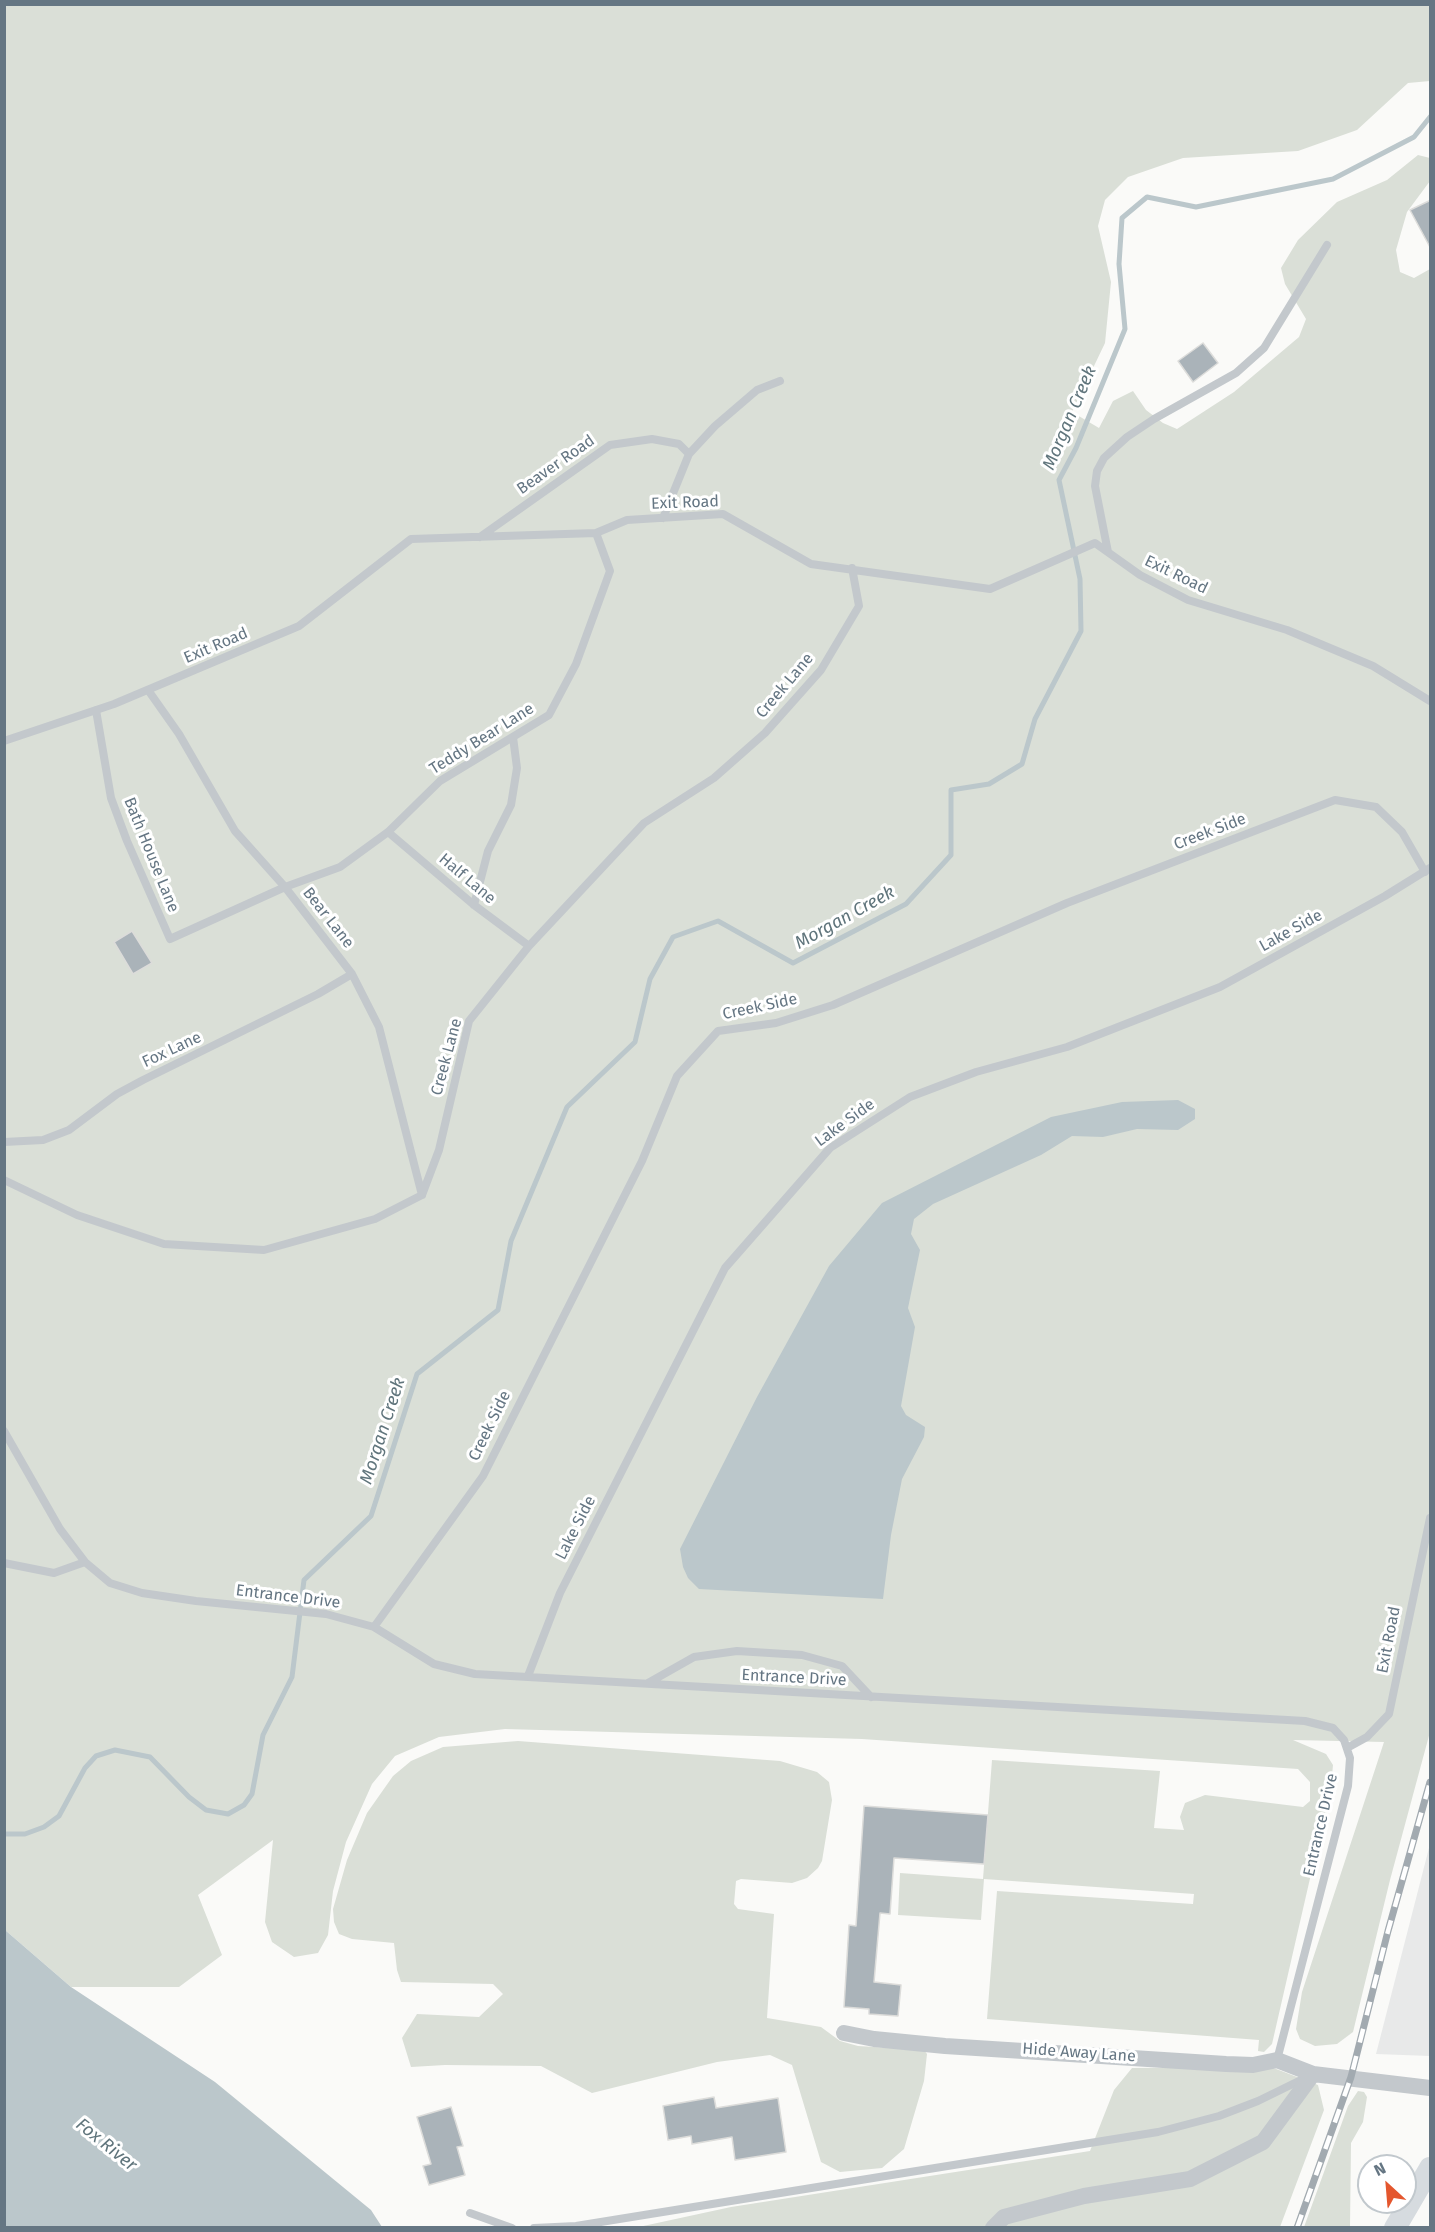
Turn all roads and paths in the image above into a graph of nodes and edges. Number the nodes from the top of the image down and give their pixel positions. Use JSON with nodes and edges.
{"nodes":[{"id":1,"x":1328,"y":245,"type":"dead end"},
{"id":2,"x":780,"y":381,"type":"dead end"},
{"id":3,"x":689,"y":454,"type":"junction"},
{"id":4,"x":663,"y":518,"type":"junction"},
{"id":5,"x":596,"y":533,"type":"junction"},
{"id":6,"x":480,"y":537,"type":"junction"},
{"id":7,"x":1108,"y":552,"type":"junction"},
{"id":8,"x":852,"y":568,"type":"junction"},
{"id":9,"x":148,"y":690,"type":"junction"},
{"id":10,"x":1431,"y":701,"type":"edge"},
{"id":11,"x":96,"y":710,"type":"junction"},
{"id":12,"x":513,"y":737,"type":"junction"},
{"id":13,"x":4,"y":741,"type":"edge"},
{"id":14,"x":388,"y":832,"type":"junction"},
{"id":15,"x":1428,"y":870,"type":"edge"},
{"id":16,"x":285,"y":887,"type":"junction"},
{"id":17,"x":474,"y":905,"type":"junction"},
{"id":18,"x":170,"y":939,"type":"joint"},
{"id":19,"x":529,"y":946,"type":"junction"},
{"id":20,"x":352,"y":974,"type":"junction"},
{"id":21,"x":4,"y":1142,"type":"edge"},
{"id":22,"x":4,"y":1180,"type":"edge"},
{"id":23,"x":422,"y":1195,"type":"junction"},
{"id":24,"x":4,"y":1431,"type":"edge"},
{"id":25,"x":1431,"y":1518,"type":"edge"},
{"id":26,"x":85,"y":1562,"type":"junction"},
{"id":27,"x":4,"y":1563,"type":"edge"},
{"id":28,"x":374,"y":1627,"type":"junction"},
{"id":29,"x":528,"y":1676,"type":"junction"},
{"id":30,"x":647,"y":1684,"type":"junction"},
{"id":31,"x":871,"y":1697,"type":"junction"},
{"id":32,"x":1347,"y":1748,"type":"junction"},
{"id":33,"x":844,"y":2033,"type":"dead end"},
{"id":34,"x":1277,"y":2060,"type":"junction"},
{"id":35,"x":1312,"y":2074,"type":"junction"},
{"id":36,"x":1431,"y":2088,"type":"edge"},
{"id":37,"x":1431,"y":2168,"type":"edge"},
{"id":38,"x":470,"y":2213,"type":"dead end"},
{"id":39,"x":512,"y":2228,"type":"edge"},
{"id":40,"x":534,"y":2228,"type":"edge"},
{"id":41,"x":993,"y":2228,"type":"edge"},
{"id":42,"x":1395,"y":2228,"type":"edge"}],
"edges":[{"from":1,"to":7,"type":"lane"},
{"from":2,"to":3,"type":"lane"},
{"from":3,"to":4,"type":"lane"},
{"from":3,"to":6,"type":"lane","name":"Beaver Road"},
{"from":4,"to":5,"type":"lane","name":"Exit Road"},
{"from":4,"to":8,"type":"lane","name":"Exit Road"},
{"from":5,"to":6,"type":"lane","name":"Exit Road"},
{"from":5,"to":12,"type":"lane","name":"Teddy Bear Lane"},
{"from":6,"to":9,"type":"lane","name":"Exit Road"},
{"from":7,"to":8,"type":"lane","name":"Exit Road"},
{"from":7,"to":10,"type":"lane","name":"Exit Road"},
{"from":8,"to":19,"type":"lane","name":"Creek Lane"},
{"from":9,"to":11,"type":"lane","name":"Exit Road"},
{"from":9,"to":16,"type":"lane","name":"Bear Lane"},
{"from":11,"to":13,"type":"lane","name":"Exit Road"},
{"from":11,"to":18,"type":"lane","name":"Bath House Lane"},
{"from":12,"to":14,"type":"lane","name":"Teddy Bear Lane"},
{"from":12,"to":17,"type":"lane"},
{"from":14,"to":16,"type":"lane","name":"Teddy Bear Lane"},
{"from":14,"to":17,"type":"lane","name":"Half Lane"},
{"from":15,"to":28,"type":"lane","name":"Creek Side"},
{"from":15,"to":29,"type":"lane","name":"Lake Side"},
{"from":16,"to":18,"type":"lane","name":"Teddy Bear Lane"},
{"from":16,"to":20,"type":"lane","name":"Bear Lane"},
{"from":17,"to":19,"type":"lane","name":"Half Lane"},
{"from":19,"to":23,"type":"lane","name":"Creek Lane"},
{"from":20,"to":21,"type":"lane","name":"Fox Lane"},
{"from":20,"to":23,"type":"lane","name":"Bear Lane"},
{"from":22,"to":23,"type":"lane"},
{"from":24,"to":26,"type":"lane","name":"Entrance Drive"},
{"from":25,"to":32,"type":"lane","name":"Exit Road"},
{"from":26,"to":27,"type":"lane"},
{"from":26,"to":28,"type":"lane","name":"Entrance Drive"},
{"from":28,"to":29,"type":"lane","name":"Entrance Drive"},
{"from":29,"to":30,"type":"lane","name":"Entrance Drive"},
{"from":30,"to":31,"type":"lane","name":"Entrance Drive"},
{"from":30,"to":31,"type":"lane"},
{"from":31,"to":32,"type":"lane","name":"Entrance Drive"},
{"from":32,"to":34,"type":"lane","name":"Entrance Drive"},
{"from":33,"to":34,"type":"street","name":"Hide Away Lane"},
{"from":34,"to":35,"type":"street"},
{"from":35,"to":36,"type":"street"},
{"from":35,"to":40,"type":"lane"},
{"from":35,"to":41,"type":"street"},
{"from":37,"to":42,"type":"street"},
{"from":38,"to":39,"type":"lane"}]}
